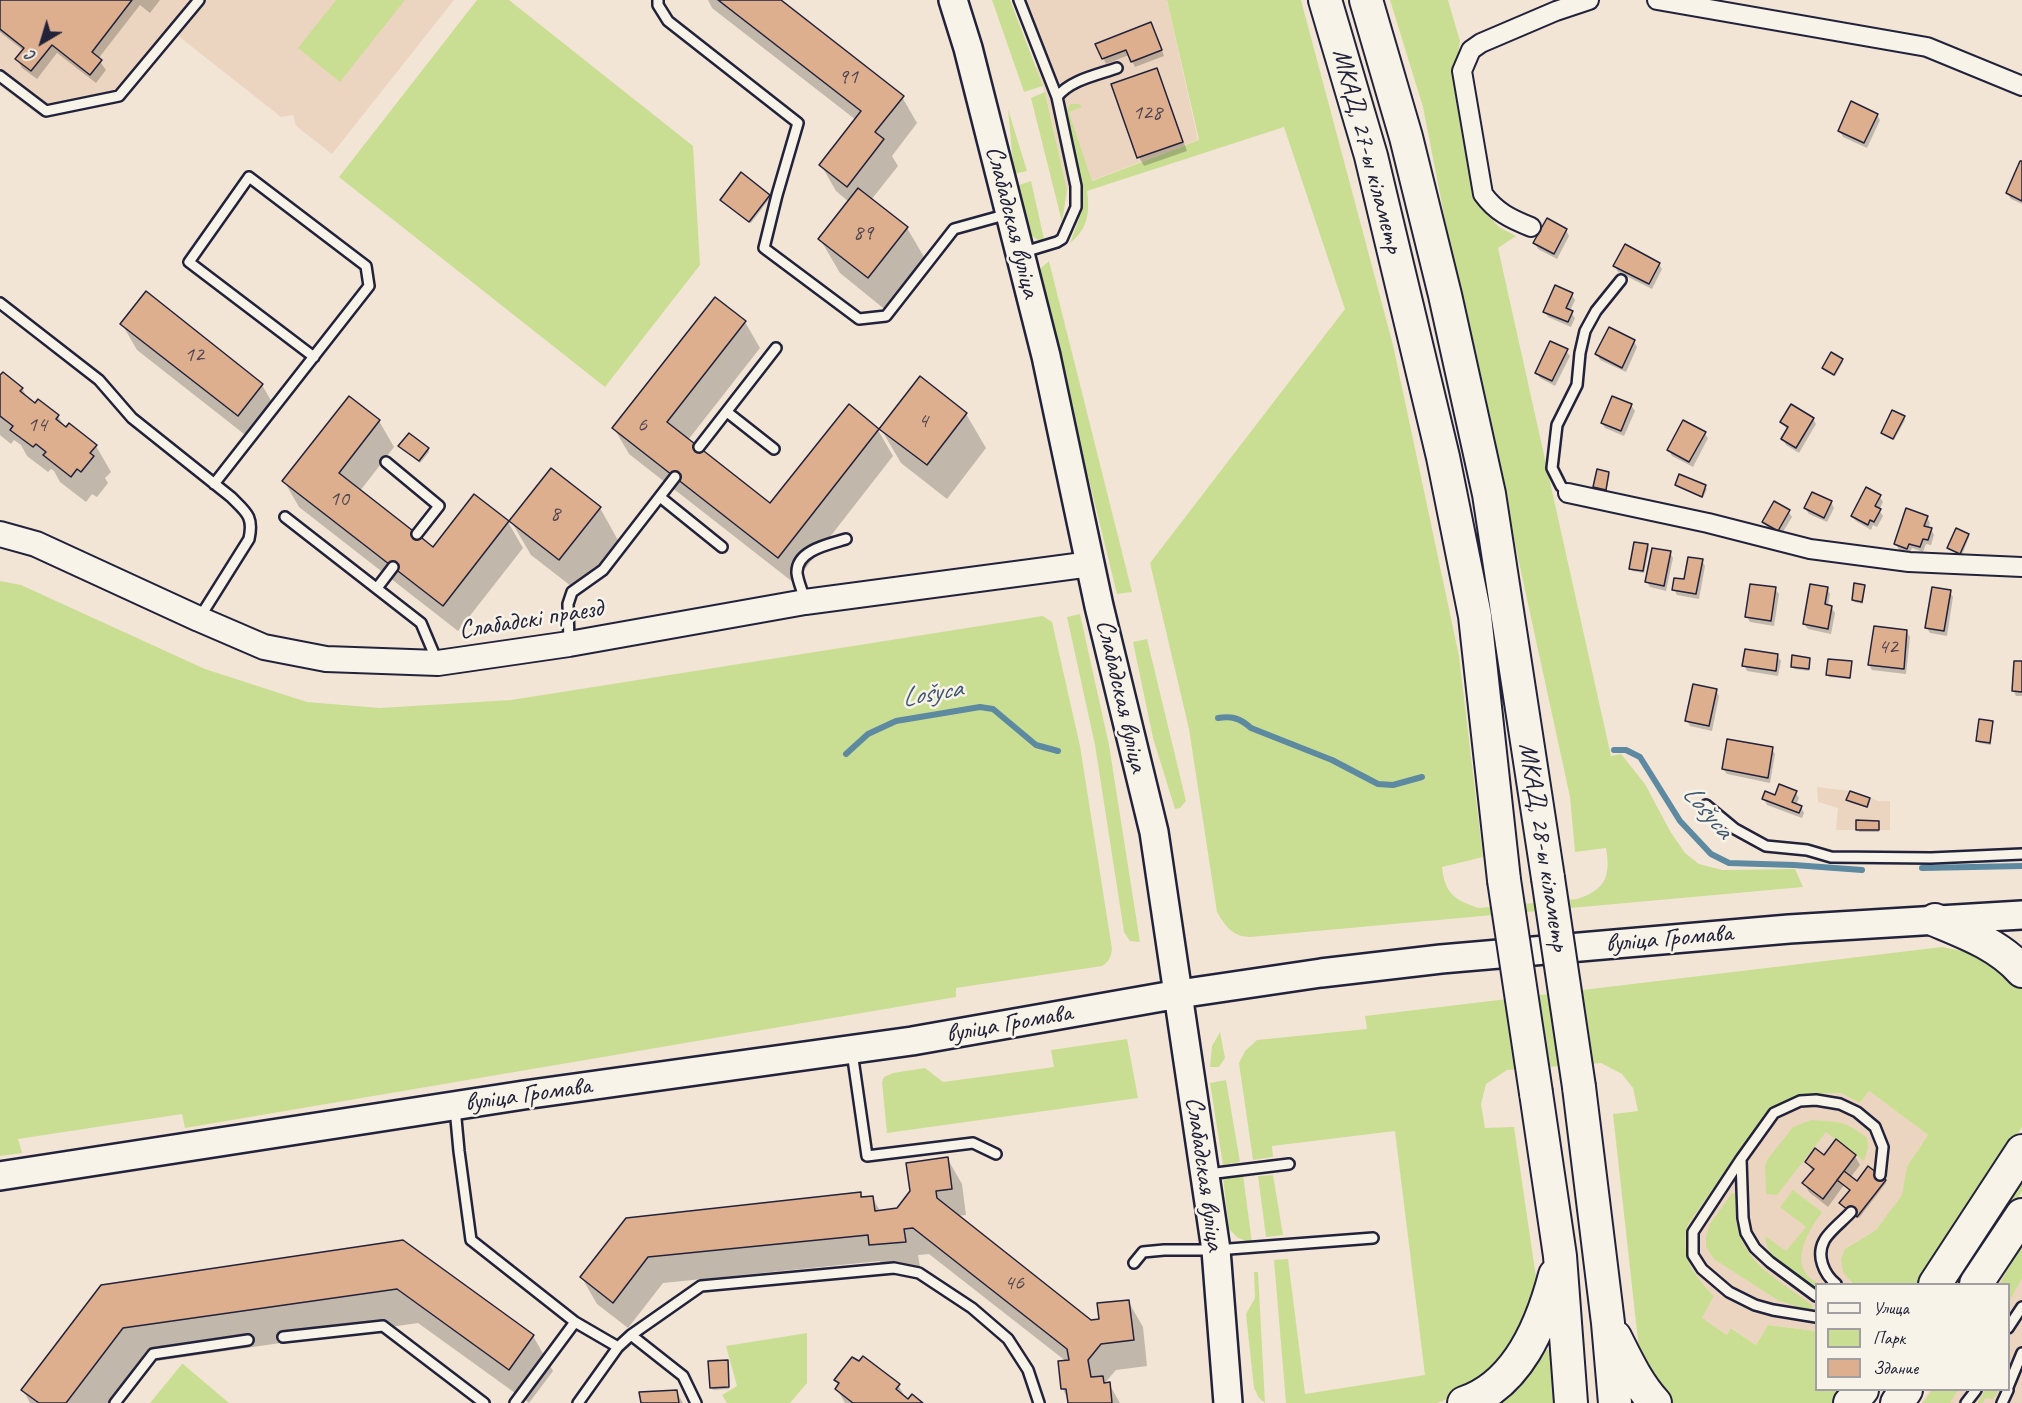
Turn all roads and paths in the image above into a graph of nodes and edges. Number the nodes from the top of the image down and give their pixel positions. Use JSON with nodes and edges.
{"nodes":[{"id":1,"x":199,"y":0,"type":"edge"},
{"id":2,"x":658,"y":0,"type":"edge"},
{"id":3,"x":953,"y":0,"type":"edge"},
{"id":4,"x":1019,"y":0,"type":"edge"},
{"id":5,"x":1325,"y":0,"type":"edge"},
{"id":6,"x":1366,"y":0,"type":"edge"},
{"id":7,"x":1589,"y":0,"type":"edge"},
{"id":8,"x":1657,"y":0,"type":"edge"},
{"id":9,"x":1117,"y":68,"type":"dead end"},
{"id":10,"x":0,"y":76,"type":"edge"},
{"id":11,"x":2022,"y":86,"type":"edge"},
{"id":12,"x":1057,"y":97,"type":"junction"},
{"id":13,"x":1011,"y":214,"type":"junction"},
{"id":14,"x":1531,"y":227,"type":"dead end"},
{"id":15,"x":1021,"y":252,"type":"junction"},
{"id":16,"x":1621,"y":279,"type":"dead end"},
{"id":17,"x":1445,"y":295,"type":"joint"},
{"id":18,"x":0,"y":303,"type":"edge"},
{"id":19,"x":1407,"y":303,"type":"joint"},
{"id":20,"x":776,"y":348,"type":"dead end"},
{"id":21,"x":314,"y":357,"type":"junction"},
{"id":22,"x":727,"y":412,"type":"junction"},
{"id":23,"x":699,"y":447,"type":"dead end"},
{"id":24,"x":774,"y":449,"type":"dead end"},
{"id":25,"x":386,"y":462,"type":"dead end"},
{"id":26,"x":675,"y":477,"type":"dead end"},
{"id":27,"x":214,"y":484,"type":"junction"},
{"id":28,"x":1568,"y":494,"type":"joint"},
{"id":29,"x":660,"y":497,"type":"junction"},
{"id":30,"x":285,"y":516,"type":"dead end"},
{"id":31,"x":0,"y":534,"type":"edge"},
{"id":32,"x":417,"y":534,"type":"dead end"},
{"id":33,"x":846,"y":539,"type":"dead end"},
{"id":34,"x":722,"y":548,"type":"dead end"},
{"id":35,"x":1091,"y":564,"type":"junction"},
{"id":36,"x":393,"y":567,"type":"dead end"},
{"id":37,"x":2022,"y":567,"type":"edge"},
{"id":38,"x":377,"y":588,"type":"junction"},
{"id":39,"x":805,"y":602,"type":"junction"},
{"id":40,"x":198,"y":620,"type":"junction"},
{"id":41,"x":569,"y":644,"type":"junction"},
{"id":42,"x":438,"y":663,"type":"junction"},
{"id":43,"x":1706,"y":805,"type":"dead end"},
{"id":44,"x":2022,"y":854,"type":"edge"},
{"id":45,"x":2022,"y":915,"type":"edge"},
{"id":46,"x":1935,"y":920,"type":"junction"},
{"id":47,"x":2022,"y":971,"type":"edge"},
{"id":48,"x":1179,"y":994,"type":"junction"},
{"id":49,"x":852,"y":1049,"type":"junction"},
{"id":50,"x":455,"y":1105,"type":"junction"},
{"id":51,"x":2022,"y":1150,"type":"edge"},
{"id":52,"x":996,"y":1154,"type":"dead end"},
{"id":53,"x":1741,"y":1159,"type":"junction"},
{"id":54,"x":1289,"y":1164,"type":"dead end"},
{"id":55,"x":1204,"y":1175,"type":"junction"},
{"id":56,"x":1880,"y":1175,"type":"dead end"},
{"id":57,"x":0,"y":1176,"type":"edge"},
{"id":58,"x":1851,"y":1212,"type":"dead end"},
{"id":59,"x":2022,"y":1215,"type":"edge"},
{"id":60,"x":1373,"y":1238,"type":"dead end"},
{"id":61,"x":1216,"y":1250,"type":"junction"},
{"id":62,"x":1560,"y":1256,"type":"junction"},
{"id":63,"x":1134,"y":1263,"type":"dead end"},
{"id":64,"x":1835,"y":1283,"type":"edge"},
{"id":65,"x":1934,"y":1283,"type":"edge"},
{"id":66,"x":1977,"y":1283,"type":"edge"},
{"id":67,"x":1815,"y":1295,"type":"edge"},
{"id":68,"x":2022,"y":1307,"type":"edge"},
{"id":69,"x":1815,"y":1317,"type":"edge"},
{"id":70,"x":2014,"y":1321,"type":"edge"},
{"id":71,"x":575,"y":1322,"type":"junction"},
{"id":72,"x":1608,"y":1323,"type":"junction"},
{"id":73,"x":631,"y":1335,"type":"junction"},
{"id":74,"x":283,"y":1337,"type":"dead end"},
{"id":75,"x":248,"y":1340,"type":"dead end"},
{"id":76,"x":618,"y":1347,"type":"junction"},
{"id":77,"x":2022,"y":1353,"type":"edge"},
{"id":78,"x":2010,"y":1383,"type":"edge"},
{"id":79,"x":1860,"y":1391,"type":"edge"},
{"id":80,"x":115,"y":1403,"type":"edge"},
{"id":81,"x":484,"y":1403,"type":"edge"},
{"id":82,"x":514,"y":1403,"type":"edge"},
{"id":83,"x":578,"y":1403,"type":"edge"},
{"id":84,"x":696,"y":1403,"type":"edge"},
{"id":85,"x":1039,"y":1403,"type":"edge"},
{"id":86,"x":1228,"y":1403,"type":"edge"},
{"id":87,"x":1464,"y":1403,"type":"edge"},
{"id":88,"x":1571,"y":1403,"type":"edge"},
{"id":89,"x":1615,"y":1403,"type":"edge"},
{"id":90,"x":1655,"y":1403,"type":"edge"},
{"id":91,"x":1850,"y":1403,"type":"edge"}],
"edges":[{"from":1,"to":10,"type":"lane"},
{"from":2,"to":13,"type":"lane"},
{"from":3,"to":13,"type":"main road","name":"Слабадская вуліца"},
{"from":4,"to":12,"type":"lane"},
{"from":5,"to":19,"type":"highway","name":"МКАД, 27-ы кіламетр"},
{"from":6,"to":17,"type":"highway","name":"МКАД, 27-ы кіламетр"},
{"from":7,"to":14,"type":"street"},
{"from":8,"to":11,"type":"street"},
{"from":9,"to":12,"type":"lane"},
{"from":12,"to":15,"type":"lane"},
{"from":13,"to":15,"type":"main road","name":"Слабадская вуліца"},
{"from":15,"to":35,"type":"main road","name":"Слабадская вуліца"},
{"from":16,"to":28,"type":"lane"},
{"from":17,"to":72,"type":"highway","name":"МКАД, 28-ы кіламетр","bridge":true},
{"from":18,"to":27,"type":"lane"},
{"from":19,"to":62,"type":"highway","name":"МКАД, 28-ы кіламетр","bridge":true},
{"from":20,"to":22,"type":"lane"},
{"from":21,"to":21,"type":"lane"},
{"from":21,"to":27,"type":"lane"},
{"from":22,"to":23,"type":"lane"},
{"from":22,"to":24,"type":"lane"},
{"from":25,"to":32,"type":"lane"},
{"from":26,"to":29,"type":"lane"},
{"from":27,"to":40,"type":"lane"},
{"from":28,"to":37,"type":"street"},
{"from":29,"to":34,"type":"lane"},
{"from":29,"to":41,"type":"lane"},
{"from":30,"to":38,"type":"lane"},
{"from":31,"to":40,"type":"street","name":"Слабадскі праезд"},
{"from":33,"to":39,"type":"lane"},
{"from":35,"to":39,"type":"street","name":"Слабадскі праезд"},
{"from":35,"to":48,"type":"main road","name":"Слабадская вуліца"},
{"from":36,"to":38,"type":"lane"},
{"from":38,"to":42,"type":"lane"},
{"from":39,"to":41,"type":"street","name":"Слабадскі праезд"},
{"from":40,"to":42,"type":"street","name":"Слабадскі праезд"},
{"from":41,"to":42,"type":"street","name":"Слабадскі праезд"},
{"from":43,"to":44,"type":"lane"},
{"from":45,"to":46,"type":"main road","name":"вуліца Громава"},
{"from":46,"to":47,"type":"highway"},
{"from":46,"to":48,"type":"main road","name":"вуліца Громава"},
{"from":48,"to":49,"type":"main road","name":"вуліца Громава"},
{"from":48,"to":55,"type":"main road","name":"Слабадская вуліца"},
{"from":49,"to":50,"type":"main road","name":"вуліца Громава"},
{"from":49,"to":52,"type":"lane"},
{"from":50,"to":57,"type":"main road","name":"вуліца Громава"},
{"from":50,"to":71,"type":"lane"},
{"from":51,"to":65,"type":"highway"},
{"from":53,"to":56,"type":"lane"},
{"from":53,"to":67,"type":"lane"},
{"from":53,"to":69,"type":"lane"},
{"from":54,"to":55,"type":"lane"},
{"from":55,"to":61,"type":"main road","name":"Слабадская вуліца"},
{"from":58,"to":64,"type":"lane"},
{"from":59,"to":66,"type":"highway"},
{"from":60,"to":61,"type":"lane"},
{"from":61,"to":63,"type":"lane"},
{"from":61,"to":86,"type":"main road","name":"Слабадская вуліца"},
{"from":62,"to":87,"type":"highway"},
{"from":62,"to":88,"type":"highway","name":"МКАД, 28-ы кіламетр"},
{"from":68,"to":70,"type":"lane"},
{"from":71,"to":76,"type":"lane"},
{"from":71,"to":82,"type":"lane"},
{"from":72,"to":89,"type":"highway","name":"МКАД, 28-ы кіламетр"},
{"from":72,"to":90,"type":"highway"},
{"from":73,"to":76,"type":"lane"},
{"from":73,"to":84,"type":"lane"},
{"from":73,"to":85,"type":"lane"},
{"from":74,"to":81,"type":"lane"},
{"from":75,"to":80,"type":"lane"},
{"from":76,"to":83,"type":"lane"},
{"from":77,"to":78,"type":"lane"},
{"from":79,"to":91,"type":"highway"}]}
